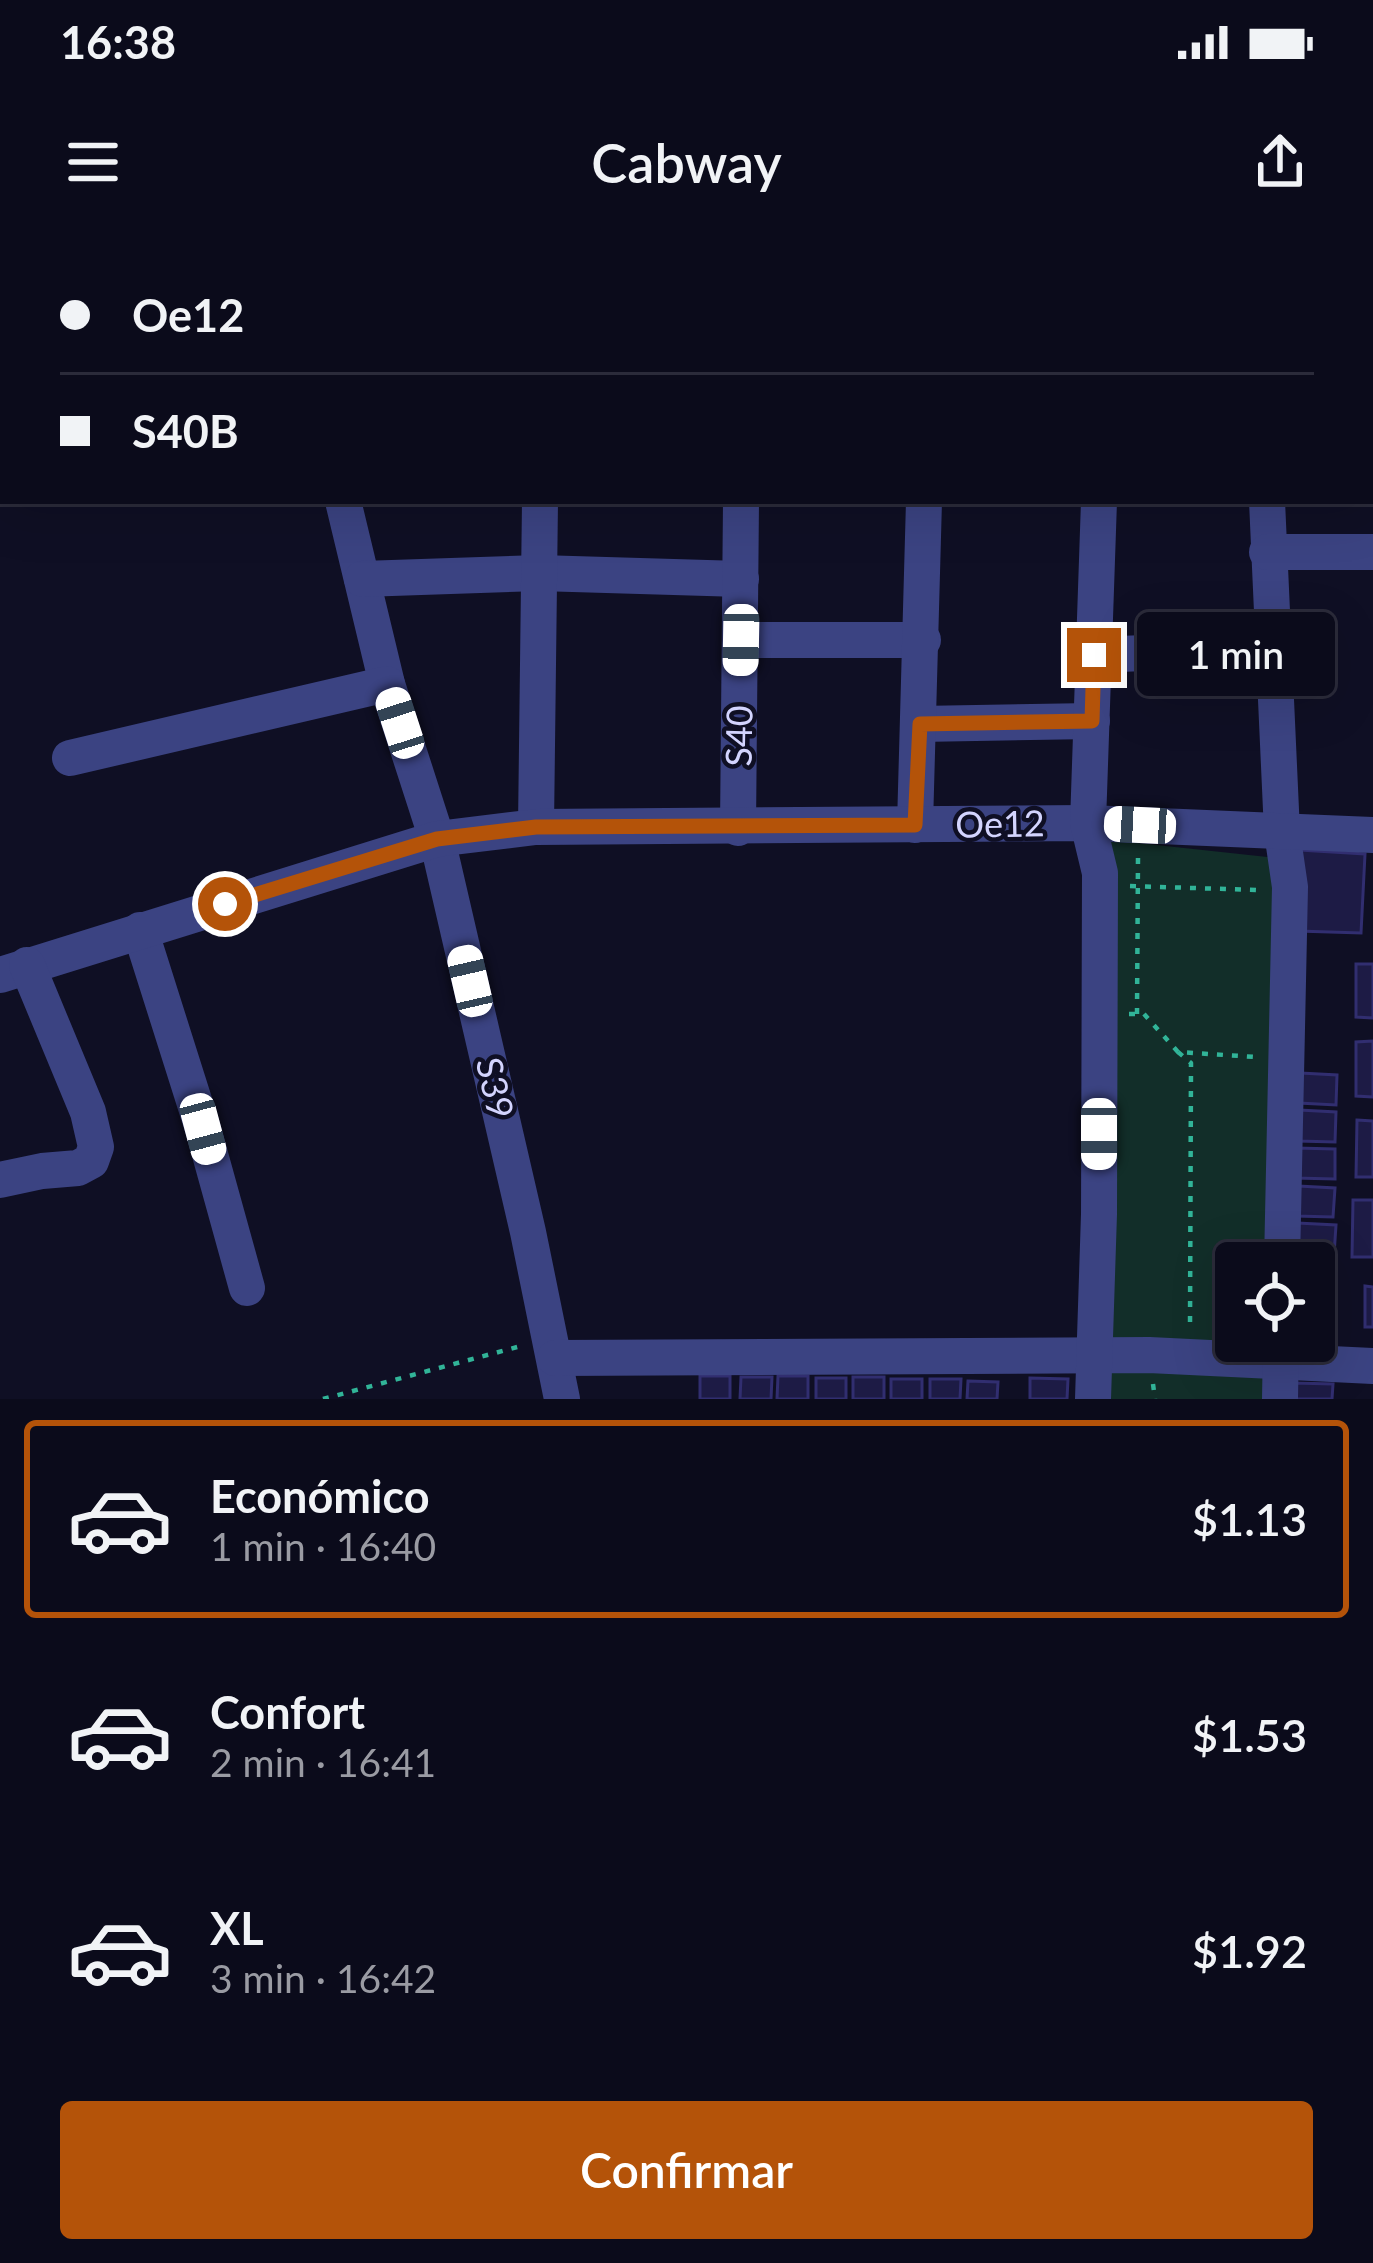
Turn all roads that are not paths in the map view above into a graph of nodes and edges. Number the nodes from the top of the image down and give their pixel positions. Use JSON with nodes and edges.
{"nodes":[{"id":1,"x":344,"y":504,"type":"edge"},
{"id":2,"x":540,"y":504,"type":"edge"},
{"id":3,"x":741,"y":504,"type":"edge"},
{"id":4,"x":923,"y":504,"type":"edge"},
{"id":5,"x":1099,"y":504,"type":"edge"},
{"id":6,"x":1267,"y":504,"type":"edge"},
{"id":7,"x":1268,"y":552,"type":"junction"},
{"id":8,"x":1373,"y":552,"type":"edge"},
{"id":9,"x":539,"y":573,"type":"junction"},
{"id":10,"x":362,"y":579,"type":"junction"},
{"id":11,"x":741,"y":579,"type":"junction"},
{"id":12,"x":741,"y":640,"type":"junction"},
{"id":13,"x":922,"y":640,"type":"junction"},
{"id":14,"x":1273,"y":648,"type":"junction"},
{"id":15,"x":1094,"y":655,"type":"junction"},
{"id":16,"x":387,"y":684,"type":"junction"},
{"id":17,"x":1092,"y":721,"type":"junction"},
{"id":18,"x":920,"y":724,"type":"junction"},
{"id":19,"x":70,"y":758,"type":"dead end"},
{"id":20,"x":1088,"y":823,"type":"junction"},
{"id":21,"x":915,"y":825,"type":"junction"},
{"id":22,"x":536,"y":827,"type":"junction"},
{"id":23,"x":738,"y":828,"type":"junction"},
{"id":24,"x":1282,"y":832,"type":"junction"},
{"id":25,"x":1373,"y":835,"type":"edge"},
{"id":26,"x":437,"y":839,"type":"junction"},
{"id":27,"x":140,"y":930,"type":"junction"},
{"id":28,"x":14,"y":970,"type":"edge"},
{"id":29,"x":0,"y":1180,"type":"edge"},
{"id":30,"x":1282,"y":1242,"type":"edge"},
{"id":31,"x":247,"y":1288,"type":"dead end"},
{"id":32,"x":553,"y":1348,"type":"junction"},
{"id":33,"x":1215,"y":1355,"type":"edge"},
{"id":34,"x":1093,"y":1357,"type":"junction"},
{"id":35,"x":1335,"y":1360,"type":"edge"},
{"id":36,"x":1281,"y":1362,"type":"edge"},
{"id":37,"x":1373,"y":1366,"type":"edge"},
{"id":38,"x":562,"y":1399,"type":"edge"},
{"id":39,"x":1093,"y":1399,"type":"edge"},
{"id":40,"x":1280,"y":1399,"type":"edge"}],
"edges":[{"from":1,"to":10,"type":"street","name":"S39"},
{"from":2,"to":9,"type":"street"},
{"from":3,"to":11,"type":"street","name":"S40"},
{"from":4,"to":13,"type":"street"},
{"from":5,"to":15,"type":"street"},
{"from":6,"to":7,"type":"street"},
{"from":7,"to":8,"type":"street"},
{"from":7,"to":14,"type":"street"},
{"from":9,"to":10,"type":"street"},
{"from":9,"to":11,"type":"street"},
{"from":9,"to":22,"type":"street"},
{"from":10,"to":16,"type":"street","name":"S39"},
{"from":11,"to":12,"type":"street","name":"S40"},
{"from":12,"to":13,"type":"street"},
{"from":12,"to":23,"type":"street","name":"S40"},
{"from":13,"to":18,"type":"street"},
{"from":14,"to":15,"type":"street"},
{"from":14,"to":24,"type":"street"},
{"from":15,"to":17,"type":"street"},
{"from":16,"to":19,"type":"street"},
{"from":16,"to":26,"type":"street","name":"S39"},
{"from":17,"to":18,"type":"street"},
{"from":17,"to":20,"type":"street"},
{"from":18,"to":21,"type":"street"},
{"from":20,"to":21,"type":"street","name":"Oe12"},
{"from":20,"to":24,"type":"street","name":"Oe12"},
{"from":20,"to":34,"type":"street"},
{"from":21,"to":23,"type":"street","name":"Oe12"},
{"from":22,"to":23,"type":"street","name":"Oe12"},
{"from":22,"to":26,"type":"street","name":"Oe12"},
{"from":24,"to":25,"type":"street","name":"Oe12"},
{"from":24,"to":30,"type":"street"},
{"from":26,"to":27,"type":"street","name":"Oe12"},
{"from":26,"to":32,"type":"street","name":"S39"},
{"from":27,"to":28,"type":"street","name":"Oe12"},
{"from":27,"to":31,"type":"street"},
{"from":28,"to":29,"type":"street"},
{"from":32,"to":34,"type":"street"},
{"from":32,"to":38,"type":"street","name":"S39"},
{"from":33,"to":34,"type":"street"},
{"from":34,"to":39,"type":"street"},
{"from":35,"to":37,"type":"street"},
{"from":36,"to":40,"type":"street"}]}
